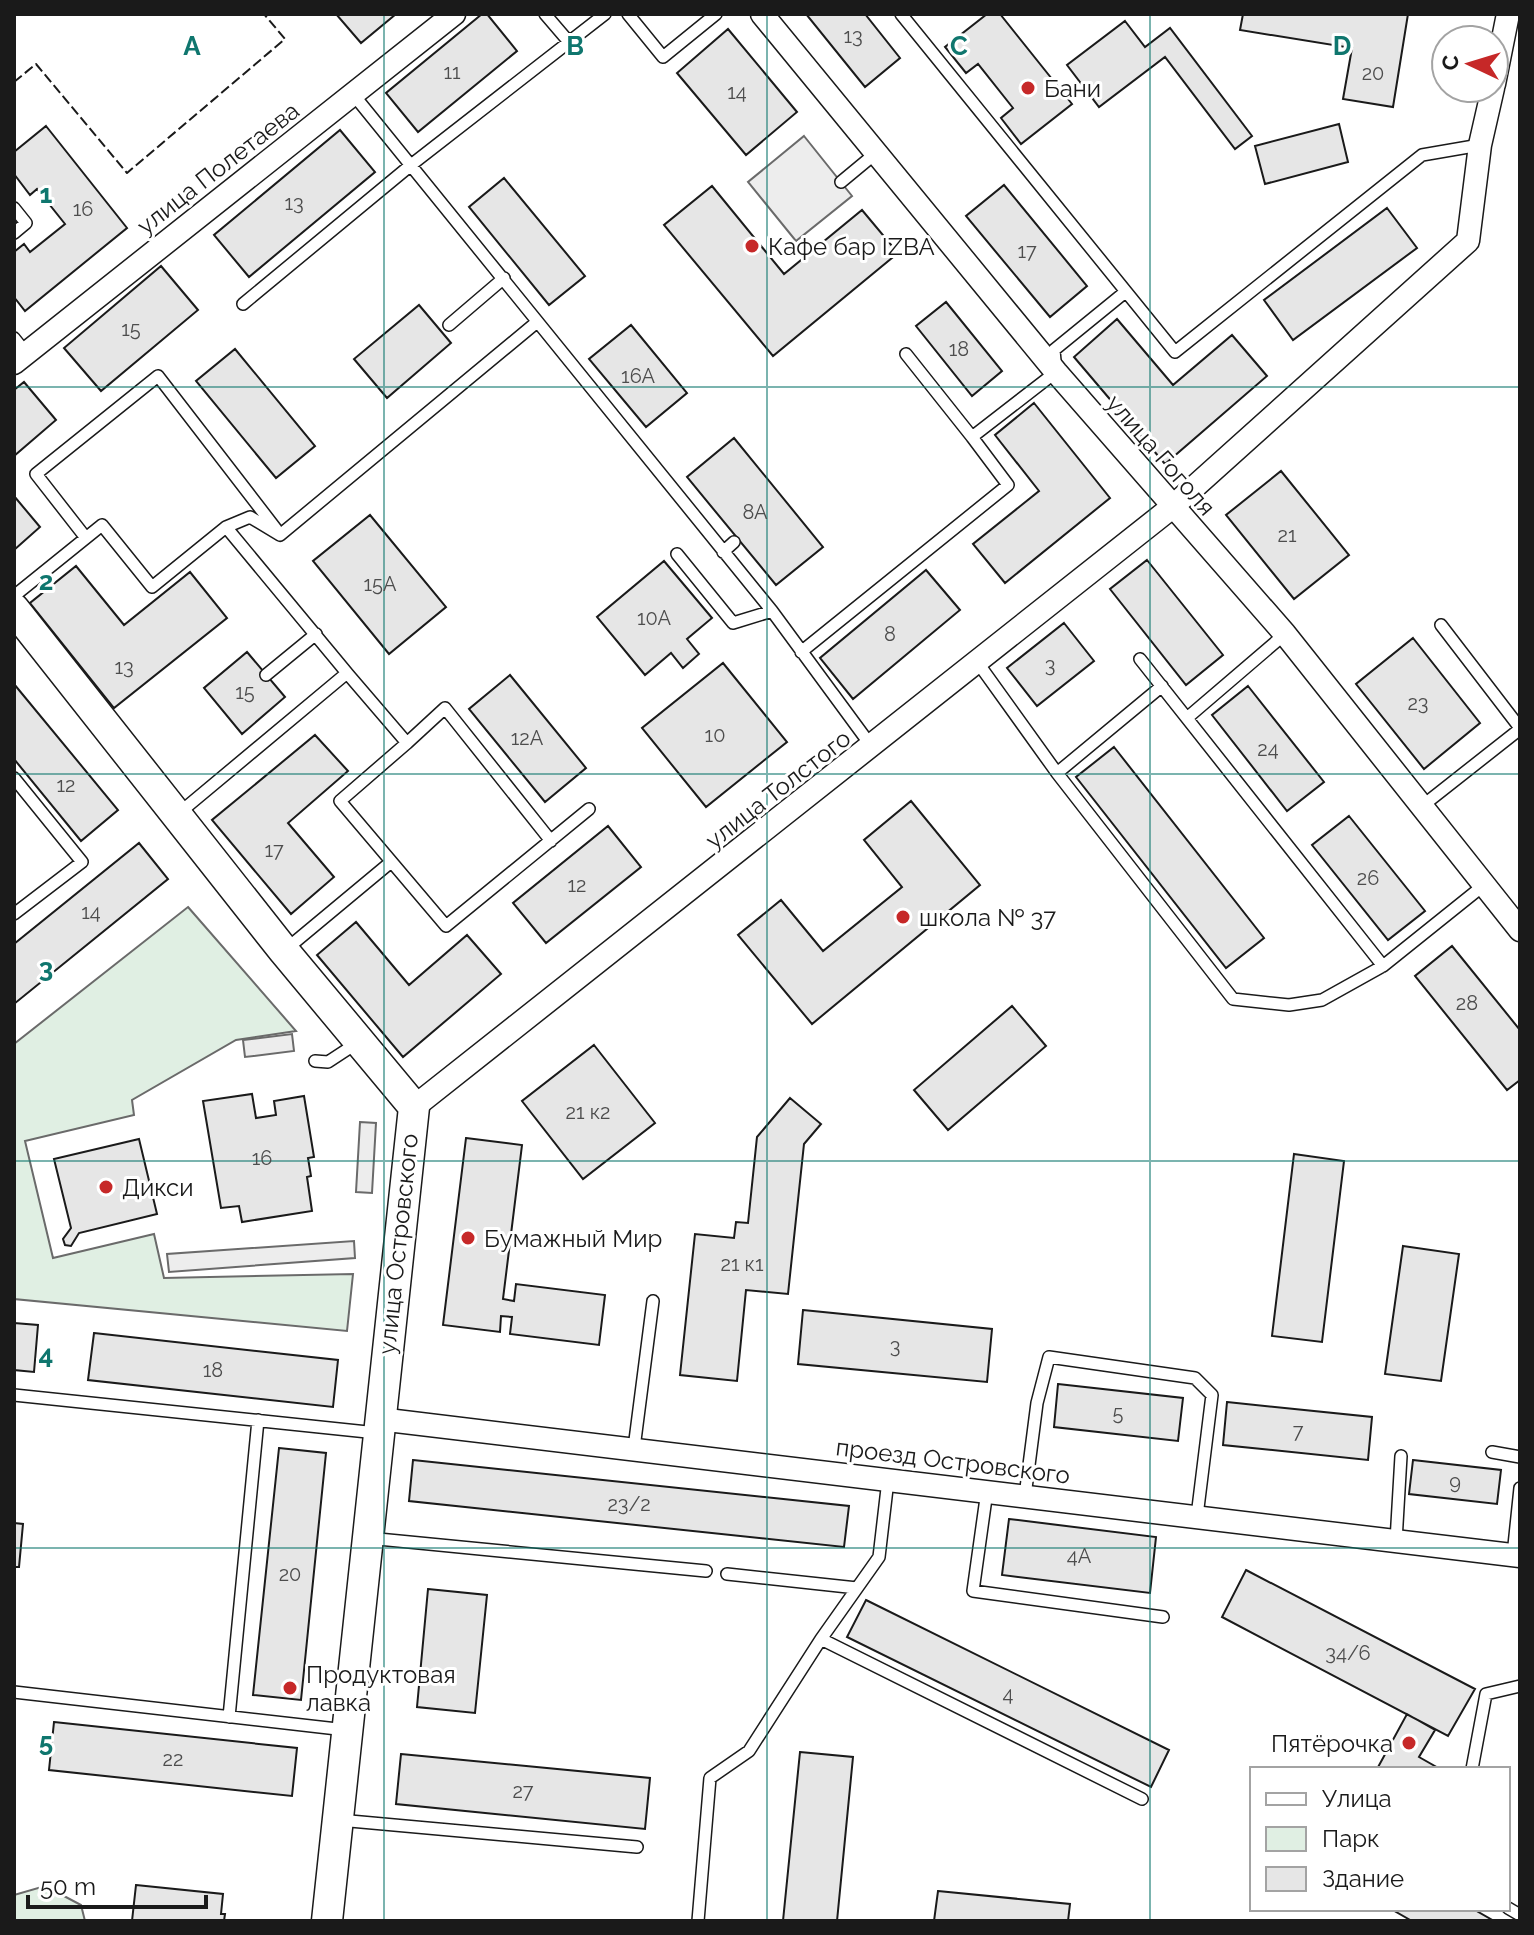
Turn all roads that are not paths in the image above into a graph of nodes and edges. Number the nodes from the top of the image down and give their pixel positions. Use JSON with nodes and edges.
{"nodes":[{"id":1,"x":454,"y":14,"type":"edge"},
{"id":2,"x":545,"y":14,"type":"edge"},
{"id":3,"x":605,"y":14,"type":"edge"},
{"id":4,"x":628,"y":14,"type":"edge"},
{"id":5,"x":716,"y":14,"type":"edge"},
{"id":6,"x":762,"y":14,"type":"edge"},
{"id":7,"x":901,"y":14,"type":"edge"},
{"id":8,"x":569,"y":42,"type":"junction"},
{"id":9,"x":353,"y":94,"type":"junction"},
{"id":10,"x":1490,"y":104,"type":"edge"},
{"id":11,"x":1480,"y":145,"type":"junction"},
{"id":12,"x":876,"y":153,"type":"junction"},
{"id":13,"x":411,"y":165,"type":"junction"},
{"id":14,"x":841,"y":182,"type":"dead end"},
{"id":15,"x":14,"y":208,"type":"edge"},
{"id":16,"x":14,"y":233,"type":"edge"},
{"id":17,"x":504,"y":278,"type":"junction"},
{"id":18,"x":1124,"y":293,"type":"junction"},
{"id":19,"x":243,"y":304,"type":"dead end"},
{"id":20,"x":537,"y":322,"type":"junction"},
{"id":21,"x":449,"y":325,"type":"dead end"},
{"id":22,"x":18,"y":351,"type":"edge"},
{"id":23,"x":906,"y":354,"type":"dead end"},
{"id":24,"x":1056,"y":372,"type":"junction"},
{"id":25,"x":972,"y":437,"type":"junction"},
{"id":26,"x":1171,"y":508,"type":"junction"},
{"id":27,"x":226,"y":527,"type":"junction"},
{"id":28,"x":280,"y":535,"type":"junction"},
{"id":29,"x":86,"y":538,"type":"junction"},
{"id":30,"x":734,"y":542,"type":"dead end"},
{"id":31,"x":723,"y":552,"type":"junction"},
{"id":32,"x":677,"y":554,"type":"dead end"},
{"id":33,"x":14,"y":596,"type":"edge"},
{"id":34,"x":14,"y":609,"type":"edge"},
{"id":35,"x":772,"y":611,"type":"junction"},
{"id":36,"x":1441,"y":625,"type":"dead end"},
{"id":37,"x":316,"y":634,"type":"junction"},
{"id":38,"x":1285,"y":634,"type":"junction"},
{"id":39,"x":801,"y":652,"type":"junction"},
{"id":40,"x":1140,"y":659,"type":"dead end"},
{"id":41,"x":978,"y":663,"type":"junction"},
{"id":42,"x":347,"y":673,"type":"junction"},
{"id":43,"x":266,"y":675,"type":"dead end"},
{"id":44,"x":1162,"y":686,"type":"junction"},
{"id":45,"x":1187,"y":718,"type":"junction"},
{"id":46,"x":1520,"y":728,"type":"edge"},
{"id":47,"x":407,"y":743,"type":"junction"},
{"id":48,"x":872,"y":747,"type":"junction"},
{"id":49,"x":1057,"y":773,"type":"junction"},
{"id":50,"x":14,"y":778,"type":"edge"},
{"id":51,"x":1421,"y":807,"type":"junction"},
{"id":52,"x":589,"y":809,"type":"dead end"},
{"id":53,"x":178,"y":814,"type":"junction"},
{"id":54,"x":551,"y":841,"type":"junction"},
{"id":55,"x":391,"y":862,"type":"junction"},
{"id":56,"x":1484,"y":885,"type":"junction"},
{"id":57,"x":14,"y":914,"type":"edge"},
{"id":58,"x":1520,"y":930,"type":"edge"},
{"id":59,"x":284,"y":951,"type":"junction"},
{"id":60,"x":1383,"y":966,"type":"junction"},
{"id":61,"x":359,"y":1042,"type":"junction"},
{"id":62,"x":315,"y":1061,"type":"dead end"},
{"id":63,"x":414,"y":1107,"type":"junction"},
{"id":64,"x":653,"y":1301,"type":"dead end"},
{"id":65,"x":14,"y":1395,"type":"edge"},
{"id":66,"x":258,"y":1420,"type":"junction"},
{"id":67,"x":378,"y":1426,"type":"junction"},
{"id":68,"x":634,"y":1448,"type":"junction"},
{"id":69,"x":1492,"y":1452,"type":"dead end"},
{"id":70,"x":1401,"y":1456,"type":"dead end"},
{"id":71,"x":1520,"y":1457,"type":"edge"},
{"id":72,"x":888,"y":1480,"type":"junction"},
{"id":73,"x":1520,"y":1488,"type":"edge"},
{"id":74,"x":987,"y":1491,"type":"junction"},
{"id":75,"x":1025,"y":1496,"type":"junction"},
{"id":76,"x":1197,"y":1516,"type":"junction"},
{"id":77,"x":367,"y":1538,"type":"junction"},
{"id":78,"x":1396,"y":1541,"type":"junction"},
{"id":79,"x":1516,"y":1556,"type":"edge"},
{"id":80,"x":706,"y":1571,"type":"dead end"},
{"id":81,"x":727,"y":1574,"type":"dead end"},
{"id":82,"x":857,"y":1588,"type":"junction"},
{"id":83,"x":1163,"y":1617,"type":"dead end"},
{"id":84,"x":821,"y":1639,"type":"junction"},
{"id":85,"x":1520,"y":1686,"type":"edge"},
{"id":86,"x":14,"y":1692,"type":"edge"},
{"id":87,"x":229,"y":1717,"type":"junction"},
{"id":88,"x":347,"y":1730,"type":"junction"},
{"id":89,"x":1472,"y":1767,"type":"edge"},
{"id":90,"x":1142,"y":1799,"type":"dead end"},
{"id":91,"x":337,"y":1820,"type":"junction"},
{"id":92,"x":637,"y":1847,"type":"dead end"},
{"id":93,"x":327,"y":1921,"type":"edge"},
{"id":94,"x":698,"y":1921,"type":"edge"}],
"edges":[{"from":1,"to":9,"type":"street","name":"улица Полетаева"},
{"from":2,"to":8,"type":"lane"},
{"from":3,"to":8,"type":"lane"},
{"from":4,"to":5,"type":"lane"},
{"from":6,"to":12,"type":"street","name":"улица Гоголя"},
{"from":7,"to":18,"type":"lane"},
{"from":8,"to":13,"type":"lane"},
{"from":9,"to":13,"type":"lane"},
{"from":9,"to":22,"type":"street","name":"улица Полетаева"},
{"from":10,"to":11,"type":"street","name":"улица Толстого"},
{"from":11,"to":18,"type":"lane"},
{"from":11,"to":26,"type":"street","name":"улица Толстого"},
{"from":12,"to":14,"type":"lane"},
{"from":12,"to":24,"type":"street","name":"улица Гоголя"},
{"from":13,"to":17,"type":"lane"},
{"from":13,"to":19,"type":"lane"},
{"from":15,"to":16,"type":"lane"},
{"from":17,"to":20,"type":"lane"},
{"from":17,"to":21,"type":"lane"},
{"from":18,"to":24,"type":"lane"},
{"from":20,"to":28,"type":"lane"},
{"from":20,"to":31,"type":"lane"},
{"from":23,"to":25,"type":"lane"},
{"from":24,"to":25,"type":"lane"},
{"from":24,"to":26,"type":"street","name":"улица Гоголя"},
{"from":25,"to":39,"type":"lane"},
{"from":26,"to":38,"type":"street","name":"улица Гоголя"},
{"from":26,"to":41,"type":"street","name":"улица Толстого"},
{"from":27,"to":28,"type":"lane"},
{"from":27,"to":29,"type":"lane"},
{"from":27,"to":37,"type":"lane"},
{"from":28,"to":29,"type":"lane"},
{"from":29,"to":33,"type":"lane"},
{"from":30,"to":31,"type":"lane"},
{"from":31,"to":35,"type":"lane"},
{"from":32,"to":35,"type":"lane"},
{"from":34,"to":53,"type":"street","name":"улица Островского"},
{"from":35,"to":39,"type":"lane"},
{"from":36,"to":46,"type":"lane"},
{"from":37,"to":42,"type":"lane"},
{"from":37,"to":43,"type":"lane"},
{"from":38,"to":45,"type":"lane"},
{"from":38,"to":51,"type":"street","name":"улица Гоголя"},
{"from":39,"to":48,"type":"lane"},
{"from":40,"to":44,"type":"lane"},
{"from":41,"to":48,"type":"street","name":"улица Толстого"},
{"from":41,"to":49,"type":"lane"},
{"from":42,"to":47,"type":"lane"},
{"from":42,"to":53,"type":"lane"},
{"from":44,"to":45,"type":"lane"},
{"from":44,"to":49,"type":"lane"},
{"from":45,"to":60,"type":"lane"},
{"from":46,"to":51,"type":"lane"},
{"from":47,"to":54,"type":"lane"},
{"from":47,"to":55,"type":"lane"},
{"from":48,"to":63,"type":"street","name":"улица Толстого"},
{"from":49,"to":60,"type":"lane"},
{"from":50,"to":57,"type":"lane"},
{"from":51,"to":56,"type":"street","name":"улица Гоголя"},
{"from":52,"to":54,"type":"lane"},
{"from":53,"to":59,"type":"street","name":"улица Островского"},
{"from":54,"to":55,"type":"lane"},
{"from":55,"to":59,"type":"lane"},
{"from":56,"to":58,"type":"street","name":"улица Гоголя"},
{"from":56,"to":60,"type":"lane"},
{"from":59,"to":61,"type":"street","name":"улица Островского"},
{"from":61,"to":62,"type":"lane"},
{"from":61,"to":63,"type":"street","name":"улица Островского"},
{"from":63,"to":67,"type":"street","name":"улица Островского"},
{"from":64,"to":68,"type":"lane"},
{"from":65,"to":66,"type":"lane"},
{"from":66,"to":67,"type":"lane"},
{"from":66,"to":87,"type":"lane"},
{"from":67,"to":68,"type":"street","name":"проезд Островского"},
{"from":67,"to":77,"type":"street","name":"улица Островского"},
{"from":68,"to":72,"type":"street","name":"проезд Островского"},
{"from":69,"to":71,"type":"lane"},
{"from":70,"to":78,"type":"lane"},
{"from":72,"to":74,"type":"street","name":"проезд Островского"},
{"from":72,"to":82,"type":"lane"},
{"from":73,"to":79,"type":"lane"},
{"from":74,"to":75,"type":"street","name":"проезд Островского"},
{"from":74,"to":83,"type":"lane"},
{"from":75,"to":76,"type":"street","name":"проезд Островского"},
{"from":75,"to":76,"type":"lane"},
{"from":76,"to":78,"type":"street","name":"проезд Островского"},
{"from":77,"to":80,"type":"lane"},
{"from":77,"to":88,"type":"street","name":"улица Островского"},
{"from":78,"to":79,"type":"street","name":"проезд Островского"},
{"from":81,"to":82,"type":"lane"},
{"from":82,"to":84,"type":"lane"},
{"from":84,"to":90,"type":"lane"},
{"from":84,"to":94,"type":"lane"},
{"from":85,"to":89,"type":"lane"},
{"from":86,"to":87,"type":"lane"},
{"from":87,"to":88,"type":"lane"},
{"from":88,"to":91,"type":"street","name":"улица Островского"},
{"from":91,"to":92,"type":"lane"},
{"from":91,"to":93,"type":"street","name":"улица Островского"}]}
